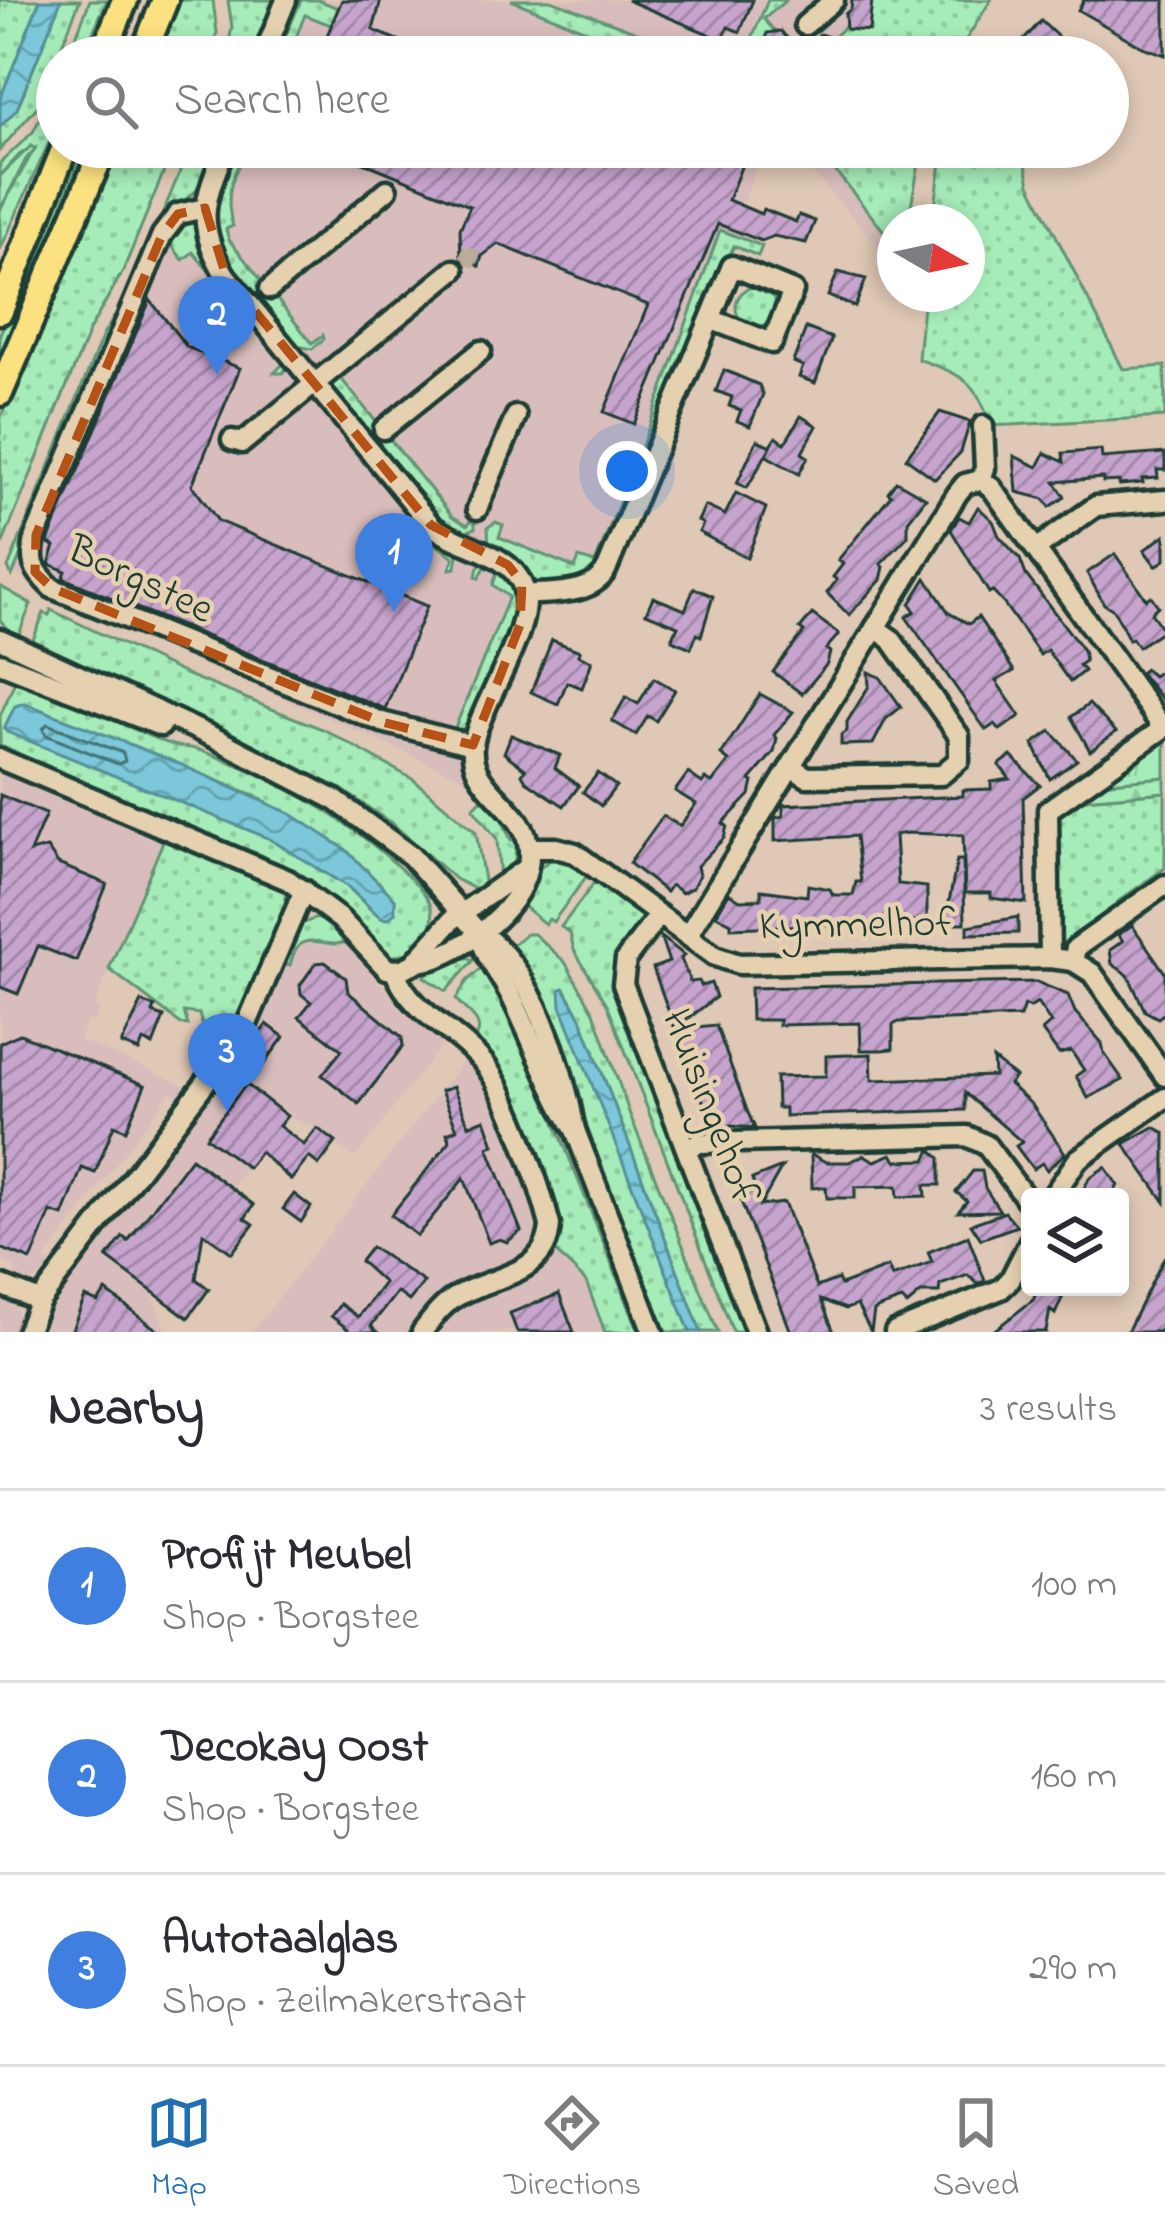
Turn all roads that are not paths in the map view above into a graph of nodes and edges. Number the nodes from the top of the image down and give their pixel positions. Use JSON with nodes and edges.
{"nodes":[{"id":1,"x":125,"y":0,"type":"edge"},
{"id":2,"x":165,"y":0,"type":"edge"},
{"id":3,"x":286,"y":0,"type":"edge"},
{"id":4,"x":835,"y":0,"type":"edge"},
{"id":5,"x":805,"y":25,"type":"dead end"},
{"id":6,"x":110,"y":36,"type":"edge"},
{"id":7,"x":150,"y":36,"type":"edge"},
{"id":8,"x":271,"y":36,"type":"edge"},
{"id":9,"x":57,"y":168,"type":"edge"},
{"id":10,"x":95,"y":168,"type":"edge"},
{"id":11,"x":219,"y":168,"type":"edge"},
{"id":12,"x":387,"y":190,"type":"dead end"},
{"id":13,"x":205,"y":208,"type":"junction"},
{"id":14,"x":29,"y":239,"type":"junction"},
{"id":15,"x":0,"y":266,"type":"edge"},
{"id":16,"x":454,"y":270,"type":"dead end"},
{"id":17,"x":270,"y":289,"type":"dead end"},
{"id":18,"x":0,"y":311,"type":"edge"},
{"id":19,"x":710,"y":319,"type":"junction"},
{"id":20,"x":482,"y":351,"type":"dead end"},
{"id":21,"x":316,"y":384,"type":"junction"},
{"id":22,"x":0,"y":392,"type":"edge"},
{"id":23,"x":516,"y":416,"type":"dead end"},
{"id":24,"x":983,"y":427,"type":"dead end"},
{"id":25,"x":384,"y":429,"type":"dead end"},
{"id":26,"x":232,"y":440,"type":"dead end"},
{"id":27,"x":981,"y":480,"type":"junction"},
{"id":28,"x":1165,"y":500,"type":"edge"},
{"id":29,"x":477,"y":509,"type":"dead end"},
{"id":30,"x":1036,"y":549,"type":"junction"},
{"id":31,"x":526,"y":596,"type":"junction"},
{"id":32,"x":875,"y":628,"type":"junction"},
{"id":33,"x":0,"y":639,"type":"edge"},
{"id":34,"x":0,"y":662,"type":"edge"},
{"id":35,"x":1164,"y":728,"type":"edge"},
{"id":36,"x":472,"y":745,"type":"junction"},
{"id":37,"x":0,"y":759,"type":"edge"},
{"id":38,"x":272,"y":767,"type":"junction"},
{"id":39,"x":791,"y":767,"type":"junction"},
{"id":40,"x":529,"y":848,"type":"junction"},
{"id":41,"x":525,"y":869,"type":"junction"},
{"id":42,"x":1165,"y":885,"type":"edge"},
{"id":43,"x":304,"y":890,"type":"junction"},
{"id":44,"x":462,"y":911,"type":"junction"},
{"id":45,"x":659,"y":915,"type":"junction"},
{"id":46,"x":479,"y":933,"type":"junction"},
{"id":47,"x":687,"y":936,"type":"junction"},
{"id":48,"x":1050,"y":958,"type":"junction"},
{"id":49,"x":1073,"y":961,"type":"junction"},
{"id":50,"x":415,"y":962,"type":"junction"},
{"id":51,"x":394,"y":970,"type":"junction"},
{"id":52,"x":1165,"y":1076,"type":"edge"},
{"id":53,"x":1165,"y":1098,"type":"edge"},
{"id":54,"x":686,"y":1148,"type":"junction"},
{"id":55,"x":1058,"y":1188,"type":"edge"},
{"id":56,"x":1021,"y":1192,"type":"edge"},
{"id":57,"x":1021,"y":1259,"type":"edge"},
{"id":58,"x":0,"y":1285,"type":"edge"},
{"id":59,"x":40,"y":1301,"type":"junction"},
{"id":60,"x":27,"y":1332,"type":"edge"},
{"id":61,"x":422,"y":1332,"type":"edge"},
{"id":62,"x":653,"y":1332,"type":"edge"},
{"id":63,"x":756,"y":1332,"type":"edge"},
{"id":64,"x":895,"y":1332,"type":"edge"}],
"edges":[{"from":1,"to":6,"type":"main road"},
{"from":2,"to":7,"type":"main road"},
{"from":3,"to":8,"type":"street"},
{"from":4,"to":5,"type":"street"},
{"from":9,"to":14,"type":"main road"},
{"from":10,"to":22,"type":"main road"},
{"from":11,"to":13,"type":"street"},
{"from":12,"to":17,"type":"street"},
{"from":13,"to":21,"type":"street"},
{"from":13,"to":36,"type":"street","name":"Borgstee"},
{"from":14,"to":15,"type":"main road"},
{"from":14,"to":18,"type":"main road"},
{"from":16,"to":21,"type":"street"},
{"from":19,"to":19,"type":"street"},
{"from":19,"to":31,"type":"street"},
{"from":20,"to":25,"type":"street"},
{"from":21,"to":26,"type":"street"},
{"from":21,"to":31,"type":"street"},
{"from":23,"to":29,"type":"street"},
{"from":24,"to":27,"type":"street"},
{"from":27,"to":30,"type":"street"},
{"from":27,"to":32,"type":"street"},
{"from":28,"to":30,"type":"street"},
{"from":30,"to":35,"type":"street"},
{"from":31,"to":36,"type":"street"},
{"from":32,"to":39,"type":"street"},
{"from":32,"to":39,"type":"street"},
{"from":33,"to":38,"type":"street"},
{"from":34,"to":38,"type":"street"},
{"from":35,"to":48,"type":"street"},
{"from":36,"to":40,"type":"street"},
{"from":37,"to":43,"type":"street"},
{"from":38,"to":44,"type":"street"},
{"from":39,"to":47,"type":"street"},
{"from":40,"to":41,"type":"street"},
{"from":40,"to":45,"type":"street","name":"Kymmelhof"},
{"from":41,"to":44,"type":"street"},
{"from":41,"to":46,"type":"street"},
{"from":42,"to":49,"type":"street"},
{"from":43,"to":51,"type":"street"},
{"from":43,"to":59,"type":"street"},
{"from":44,"to":46,"type":"street"},
{"from":44,"to":50,"type":"street"},
{"from":45,"to":47,"type":"street","name":"Kymmelhof"},
{"from":45,"to":54,"type":"street","name":"Huisingehof"},
{"from":46,"to":50,"type":"street"},
{"from":46,"to":62,"type":"street"},
{"from":47,"to":48,"type":"street","name":"Kymmelhof"},
{"from":48,"to":49,"type":"street","name":"Kymmelhof"},
{"from":49,"to":52,"type":"street"},
{"from":50,"to":51,"type":"street"},
{"from":51,"to":61,"type":"street"},
{"from":53,"to":55,"type":"street"},
{"from":54,"to":56,"type":"street"},
{"from":54,"to":63,"type":"street","name":"Huisingehof"},
{"from":57,"to":64,"type":"street"},
{"from":58,"to":59,"type":"street"},
{"from":59,"to":60,"type":"street"}]}
